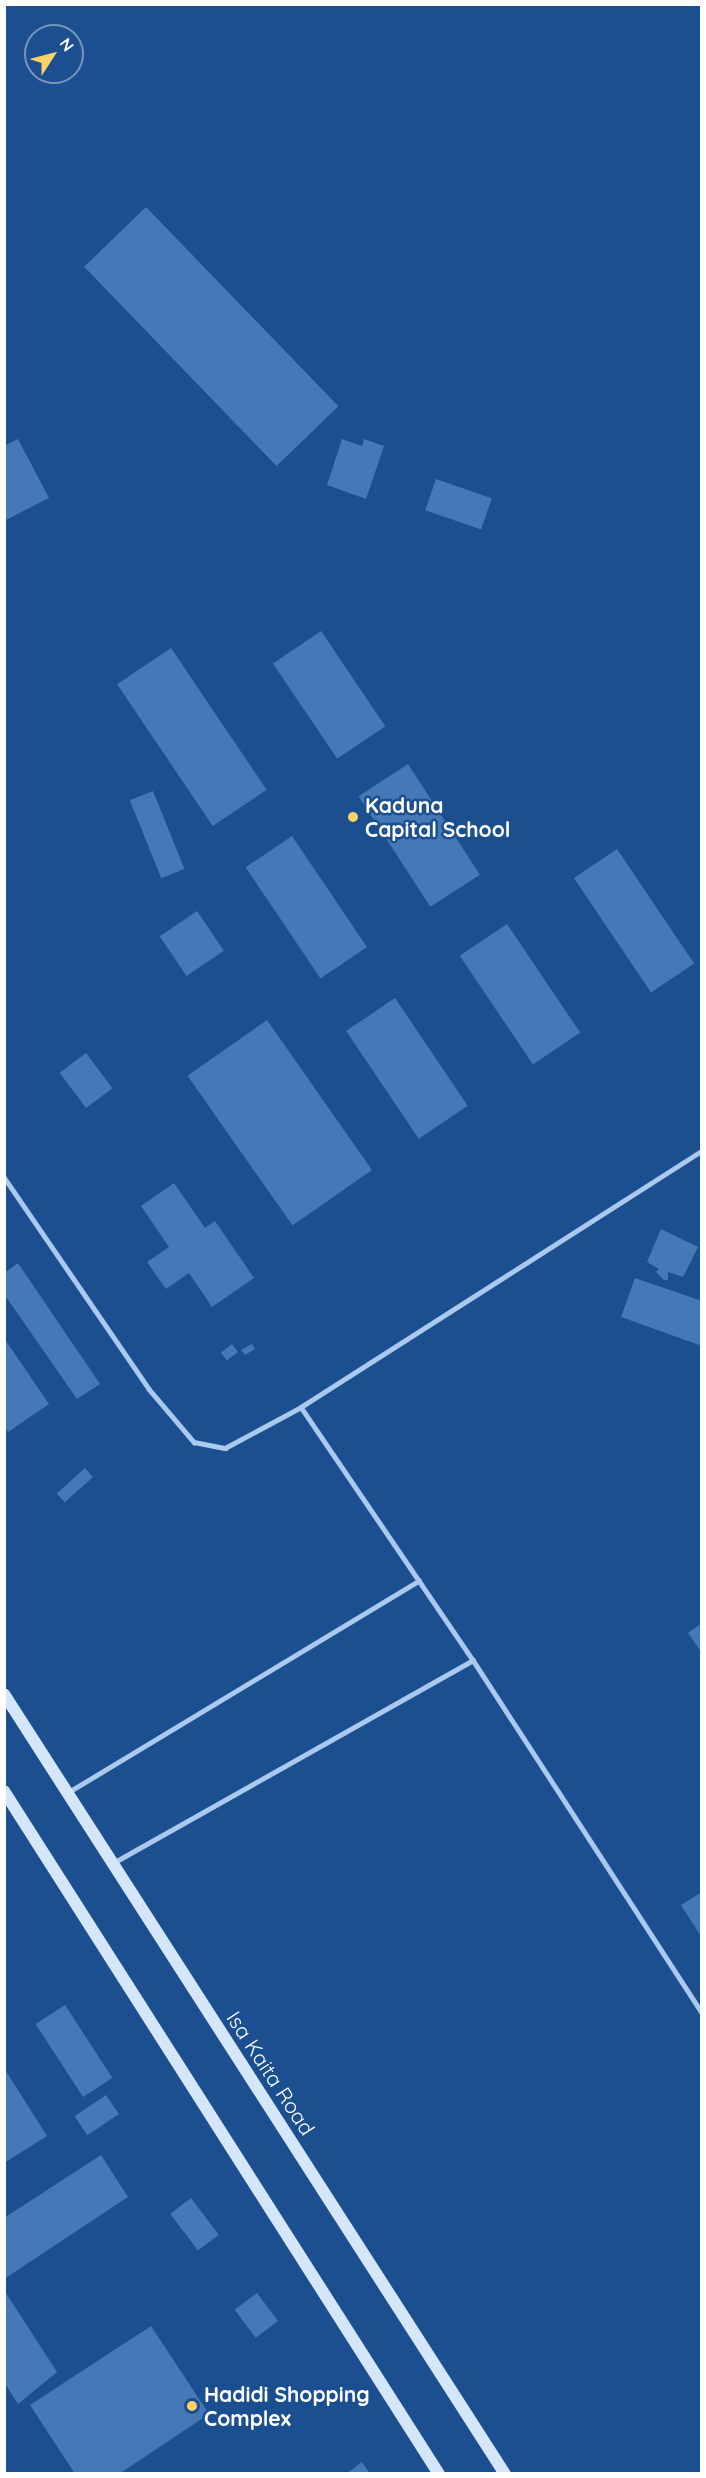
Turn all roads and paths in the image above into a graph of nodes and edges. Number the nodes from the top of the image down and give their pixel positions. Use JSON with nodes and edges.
{"nodes":[{"id":1,"x":702,"y":1151,"type":"edge"},
{"id":2,"x":4,"y":1177,"type":"edge"},
{"id":3,"x":301,"y":1407,"type":"junction"},
{"id":4,"x":419,"y":1581,"type":"junction"},
{"id":5,"x":473,"y":1660,"type":"junction"},
{"id":6,"x":4,"y":1694,"type":"edge"},
{"id":7,"x":4,"y":1791,"type":"edge"},
{"id":8,"x":68,"y":1793,"type":"junction"},
{"id":9,"x":113,"y":1863,"type":"junction"},
{"id":10,"x":702,"y":2012,"type":"edge"},
{"id":11,"x":439,"y":2474,"type":"edge"},
{"id":12,"x":505,"y":2474,"type":"edge"}],
"edges":[{"from":1,"to":3,"type":"lane"},
{"from":2,"to":3,"type":"lane"},
{"from":3,"to":4,"type":"lane"},
{"from":4,"to":5,"type":"lane"},
{"from":4,"to":8,"type":"lane"},
{"from":5,"to":9,"type":"lane"},
{"from":5,"to":10,"type":"lane"},
{"from":6,"to":8,"type":"main road","name":"Isa Kaita Road"},
{"from":7,"to":11,"type":"main road"},
{"from":8,"to":9,"type":"main road","name":"Isa Kaita Road"},
{"from":9,"to":12,"type":"main road","name":"Isa Kaita Road"}]}
